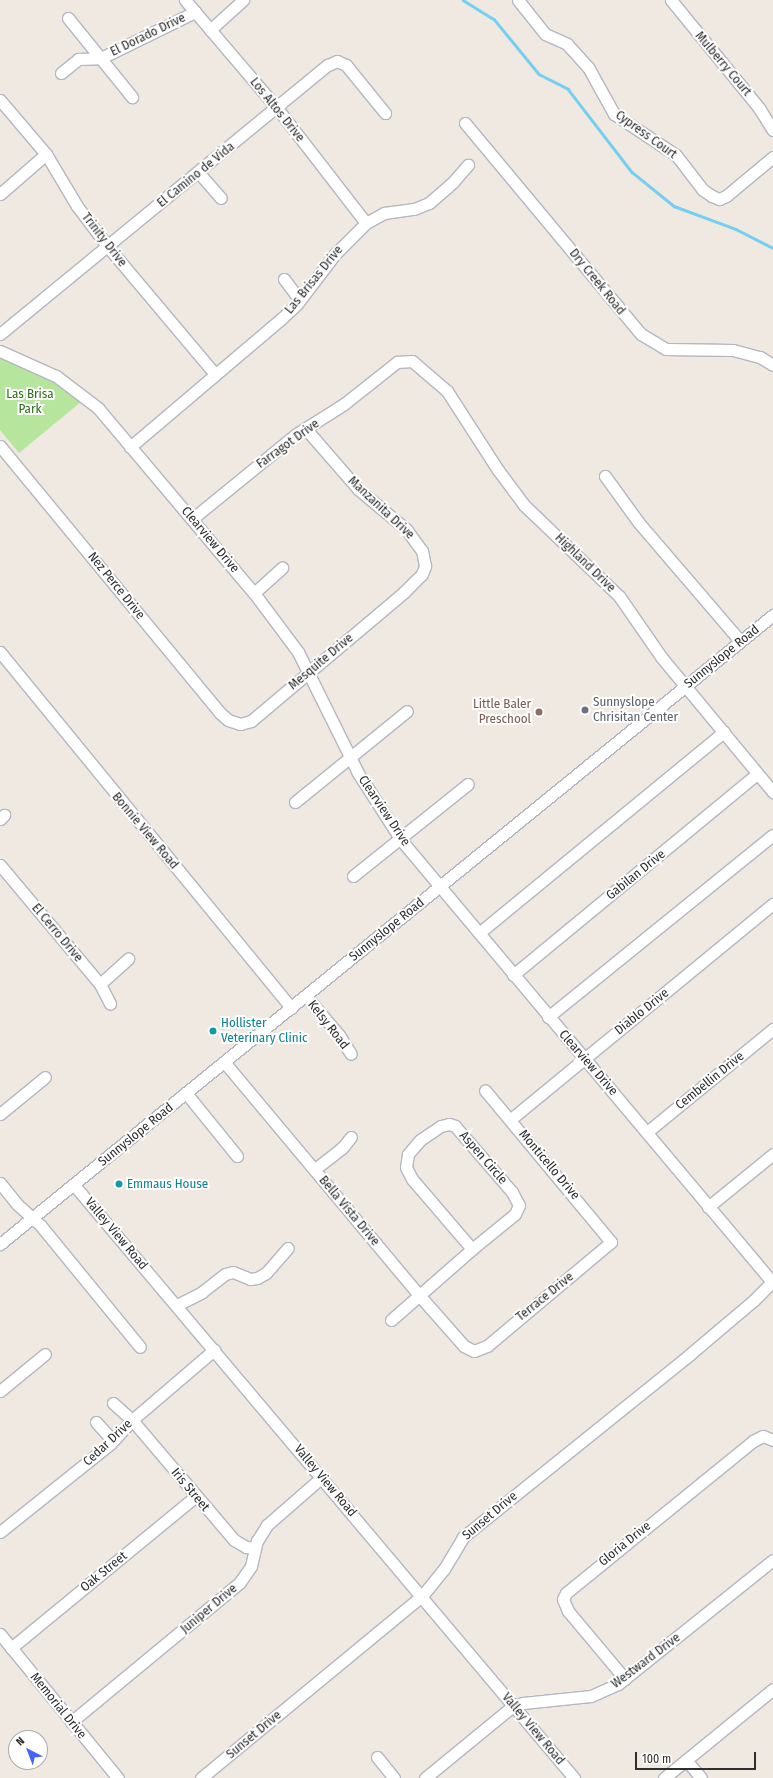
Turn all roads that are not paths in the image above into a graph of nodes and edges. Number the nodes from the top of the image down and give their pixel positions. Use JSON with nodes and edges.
{"nodes":[{"id":1,"x":184,"y":0,"type":"edge"},
{"id":2,"x":242,"y":0,"type":"edge"},
{"id":3,"x":518,"y":0,"type":"edge"},
{"id":4,"x":671,"y":0,"type":"edge"},
{"id":5,"x":195,"y":12,"type":"junction"},
{"id":6,"x":68,"y":18,"type":"dead end"},
{"id":7,"x":210,"y":30,"type":"junction"},
{"id":8,"x":101,"y":58,"type":"junction"},
{"id":9,"x":61,"y":73,"type":"dead end"},
{"id":10,"x":132,"y":97,"type":"dead end"},
{"id":11,"x":0,"y":100,"type":"edge"},
{"id":12,"x":277,"y":108,"type":"junction"},
{"id":13,"x":385,"y":113,"type":"dead end"},
{"id":14,"x":465,"y":122,"type":"dead end"},
{"id":15,"x":773,"y":130,"type":"edge"},
{"id":16,"x":46,"y":154,"type":"junction"},
{"id":17,"x":773,"y":157,"type":"edge"},
{"id":18,"x":468,"y":165,"type":"dead end"},
{"id":19,"x":199,"y":173,"type":"junction"},
{"id":20,"x":0,"y":194,"type":"edge"},
{"id":21,"x":221,"y":198,"type":"dead end"},
{"id":22,"x":366,"y":223,"type":"junction"},
{"id":23,"x":108,"y":247,"type":"junction"},
{"id":24,"x":284,"y":279,"type":"dead end"},
{"id":25,"x":300,"y":300,"type":"junction"},
{"id":26,"x":0,"y":334,"type":"edge"},
{"id":27,"x":0,"y":351,"type":"edge"},
{"id":28,"x":773,"y":365,"type":"edge"},
{"id":29,"x":386,"y":371,"type":"joint"},
{"id":30,"x":215,"y":374,"type":"junction"},
{"id":31,"x":306,"y":428,"type":"junction"},
{"id":32,"x":0,"y":446,"type":"edge"},
{"id":33,"x":130,"y":446,"type":"junction"},
{"id":34,"x":605,"y":476,"type":"dead end"},
{"id":35,"x":192,"y":519,"type":"junction"},
{"id":36,"x":282,"y":568,"type":"dead end"},
{"id":37,"x":404,"y":592,"type":"joint"},
{"id":38,"x":254,"y":593,"type":"junction"},
{"id":39,"x":773,"y":615,"type":"edge"},
{"id":40,"x":740,"y":641,"type":"junction"},
{"id":41,"x":0,"y":652,"type":"edge"},
{"id":42,"x":309,"y":672,"type":"junction"},
{"id":43,"x":686,"y":687,"type":"junction"},
{"id":44,"x":407,"y":711,"type":"dead end"},
{"id":45,"x":234,"y":723,"type":"joint"},
{"id":46,"x":724,"y":732,"type":"junction"},
{"id":47,"x":351,"y":758,"type":"junction"},
{"id":48,"x":757,"y":774,"type":"junction"},
{"id":49,"x":468,"y":784,"type":"dead end"},
{"id":50,"x":773,"y":792,"type":"edge"},
{"id":51,"x":295,"y":802,"type":"dead end"},
{"id":52,"x":773,"y":835,"type":"edge"},
{"id":53,"x":401,"y":840,"type":"junction"},
{"id":54,"x":2,"y":871,"type":"edge"},
{"id":55,"x":353,"y":876,"type":"dead end"},
{"id":56,"x":439,"y":887,"type":"junction"},
{"id":57,"x":773,"y":904,"type":"edge"},
{"id":58,"x":479,"y":933,"type":"junction"},
{"id":59,"x":128,"y":959,"type":"dead end"},
{"id":60,"x":513,"y":975,"type":"junction"},
{"id":61,"x":100,"y":984,"type":"junction"},
{"id":62,"x":306,"y":996,"type":"junction"},
{"id":63,"x":110,"y":1004,"type":"dead end"},
{"id":64,"x":291,"y":1008,"type":"junction"},
{"id":65,"x":548,"y":1017,"type":"junction"},
{"id":66,"x":773,"y":1029,"type":"edge"},
{"id":67,"x":350,"y":1054,"type":"dead end"},
{"id":68,"x":584,"y":1059,"type":"junction"},
{"id":69,"x":225,"y":1063,"type":"junction"},
{"id":70,"x":45,"y":1077,"type":"dead end"},
{"id":71,"x":485,"y":1090,"type":"dead end"},
{"id":72,"x":186,"y":1093,"type":"junction"},
{"id":73,"x":0,"y":1114,"type":"edge"},
{"id":74,"x":511,"y":1119,"type":"junction"},
{"id":75,"x":647,"y":1132,"type":"junction"},
{"id":76,"x":351,"y":1137,"type":"dead end"},
{"id":77,"x":773,"y":1154,"type":"edge"},
{"id":78,"x":237,"y":1156,"type":"dead end"},
{"id":79,"x":315,"y":1169,"type":"junction"},
{"id":80,"x":0,"y":1183,"type":"edge"},
{"id":81,"x":74,"y":1185,"type":"junction"},
{"id":82,"x":708,"y":1207,"type":"junction"},
{"id":83,"x":34,"y":1220,"type":"junction"},
{"id":84,"x":611,"y":1242,"type":"joint"},
{"id":85,"x":0,"y":1244,"type":"edge"},
{"id":86,"x":288,"y":1248,"type":"dead end"},
{"id":87,"x":472,"y":1249,"type":"junction"},
{"id":88,"x":773,"y":1282,"type":"edge"},
{"id":89,"x":419,"y":1295,"type":"junction"},
{"id":90,"x":177,"y":1305,"type":"junction"},
{"id":91,"x":391,"y":1320,"type":"dead end"},
{"id":92,"x":140,"y":1347,"type":"dead end"},
{"id":93,"x":214,"y":1350,"type":"junction"},
{"id":94,"x":478,"y":1351,"type":"joint"},
{"id":95,"x":45,"y":1354,"type":"dead end"},
{"id":96,"x":0,"y":1391,"type":"edge"},
{"id":97,"x":113,"y":1403,"type":"dead end"},
{"id":98,"x":132,"y":1420,"type":"junction"},
{"id":99,"x":96,"y":1422,"type":"dead end"},
{"id":100,"x":773,"y":1440,"type":"edge"},
{"id":101,"x":113,"y":1442,"type":"junction"},
{"id":102,"x":322,"y":1477,"type":"junction"},
{"id":103,"x":196,"y":1496,"type":"junction"},
{"id":104,"x":0,"y":1532,"type":"edge"},
{"id":105,"x":255,"y":1548,"type":"junction"},
{"id":106,"x":773,"y":1560,"type":"edge"},
{"id":107,"x":422,"y":1596,"type":"junction"},
{"id":108,"x":0,"y":1634,"type":"edge"},
{"id":109,"x":11,"y":1648,"type":"junction"},
{"id":110,"x":625,"y":1679,"type":"junction"},
{"id":111,"x":773,"y":1689,"type":"edge"},
{"id":112,"x":513,"y":1706,"type":"junction"},
{"id":113,"x":71,"y":1722,"type":"junction"},
{"id":114,"x":377,"y":1757,"type":"dead end"},
{"id":115,"x":686,"y":1760,"type":"junction"},
{"id":116,"x":118,"y":1778,"type":"edge"},
{"id":117,"x":201,"y":1778,"type":"edge"},
{"id":118,"x":394,"y":1778,"type":"edge"},
{"id":119,"x":425,"y":1778,"type":"edge"},
{"id":120,"x":574,"y":1778,"type":"edge"},
{"id":121,"x":664,"y":1778,"type":"edge"},
{"id":122,"x":701,"y":1778,"type":"edge"}],
"edges":[{"from":1,"to":5,"type":"street","name":"Los Altos Drive"},
{"from":2,"to":7,"type":"street"},
{"from":3,"to":17,"type":"street","name":"Cypress Court"},
{"from":4,"to":15,"type":"street","name":"Mulberry Court"},
{"from":5,"to":7,"type":"street","name":"Los Altos Drive"},
{"from":5,"to":8,"type":"street","name":"El Dorado Drive"},
{"from":6,"to":8,"type":"street","name":"El Dorado Drive"},
{"from":7,"to":12,"type":"street","name":"Los Altos Drive"},
{"from":8,"to":9,"type":"street","name":"El Dorado Drive"},
{"from":8,"to":10,"type":"street","name":"El Dorado Drive"},
{"from":11,"to":16,"type":"street","name":"Trinity Drive"},
{"from":12,"to":13,"type":"street","name":"El Camino de Vida"},
{"from":12,"to":19,"type":"street","name":"El Camino de Vida"},
{"from":12,"to":22,"type":"street","name":"Los Altos Drive"},
{"from":14,"to":28,"type":"street","name":"Dry Creek Road"},
{"from":16,"to":20,"type":"street"},
{"from":16,"to":23,"type":"street","name":"Trinity Drive"},
{"from":18,"to":22,"type":"street","name":"Las Brisas Drive"},
{"from":19,"to":21,"type":"street"},
{"from":19,"to":23,"type":"street","name":"El Camino de Vida"},
{"from":22,"to":25,"type":"street","name":"Las Brisas Drive"},
{"from":23,"to":26,"type":"street","name":"El Camino de Vida"},
{"from":23,"to":30,"type":"street","name":"Trinity Drive"},
{"from":24,"to":25,"type":"street"},
{"from":25,"to":30,"type":"street","name":"Las Brisas Drive"},
{"from":27,"to":33,"type":"street","name":"Clearview Drive"},
{"from":29,"to":31,"type":"street","name":"Farragot Drive"},
{"from":29,"to":43,"type":"street","name":"Highland Drive"},
{"from":30,"to":33,"type":"street","name":"Las Brisas Drive"},
{"from":31,"to":35,"type":"street","name":"Farragot Drive"},
{"from":31,"to":37,"type":"street","name":"Manzanita Drive"},
{"from":32,"to":45,"type":"street","name":"Nez Perce Drive"},
{"from":33,"to":35,"type":"street","name":"Clearview Drive"},
{"from":34,"to":40,"type":"street"},
{"from":35,"to":38,"type":"street","name":"Clearview Drive"},
{"from":36,"to":38,"type":"street"},
{"from":37,"to":42,"type":"street","name":"Mesquite Drive"},
{"from":38,"to":42,"type":"street","name":"Clearview Drive"},
{"from":39,"to":40,"type":"street","name":"Sunnyslope Road"},
{"from":40,"to":43,"type":"street","name":"Sunnyslope Road"},
{"from":41,"to":64,"type":"street","name":"Bonnie View Road"},
{"from":42,"to":45,"type":"street","name":"Mesquite Drive"},
{"from":42,"to":47,"type":"street","name":"Clearview Drive"},
{"from":43,"to":46,"type":"street","name":"Highland Drive"},
{"from":43,"to":56,"type":"street","name":"Sunnyslope Road"},
{"from":44,"to":47,"type":"street"},
{"from":46,"to":48,"type":"street","name":"Highland Drive"},
{"from":46,"to":58,"type":"street"},
{"from":47,"to":51,"type":"street"},
{"from":47,"to":53,"type":"street","name":"Clearview Drive"},
{"from":48,"to":50,"type":"street","name":"Highland Drive"},
{"from":48,"to":60,"type":"street","name":"Gabilan Drive"},
{"from":49,"to":53,"type":"street"},
{"from":52,"to":65,"type":"street"},
{"from":53,"to":55,"type":"street"},
{"from":53,"to":56,"type":"street","name":"Clearview Drive"},
{"from":54,"to":61,"type":"street","name":"El Cerro Drive"},
{"from":56,"to":58,"type":"street","name":"Clearview Drive"},
{"from":56,"to":62,"type":"street","name":"Sunnyslope Road"},
{"from":57,"to":68,"type":"street","name":"Diablo Drive"},
{"from":58,"to":60,"type":"street","name":"Clearview Drive"},
{"from":59,"to":61,"type":"street"},
{"from":60,"to":65,"type":"street","name":"Clearview Drive"},
{"from":61,"to":63,"type":"street","name":"El Cerro Drive"},
{"from":62,"to":64,"type":"street","name":"Sunnyslope Road"},
{"from":62,"to":67,"type":"street","name":"Kelsy Road"},
{"from":64,"to":69,"type":"street","name":"Sunnyslope Road"},
{"from":65,"to":68,"type":"street","name":"Clearview Drive"},
{"from":66,"to":75,"type":"street","name":"Cembellin Drive"},
{"from":68,"to":74,"type":"street","name":"Diablo Drive"},
{"from":68,"to":75,"type":"street","name":"Clearview Drive"},
{"from":69,"to":72,"type":"street","name":"Sunnyslope Road"},
{"from":69,"to":79,"type":"street","name":"Bella Vista Drive"},
{"from":70,"to":73,"type":"street"},
{"from":71,"to":74,"type":"street","name":"Monticello Drive"},
{"from":72,"to":78,"type":"street"},
{"from":72,"to":81,"type":"street","name":"Sunnyslope Road"},
{"from":74,"to":84,"type":"street","name":"Monticello Drive"},
{"from":75,"to":82,"type":"street","name":"Clearview Drive"},
{"from":76,"to":79,"type":"street"},
{"from":77,"to":82,"type":"street"},
{"from":79,"to":89,"type":"street","name":"Bella Vista Drive"},
{"from":80,"to":83,"type":"street"},
{"from":81,"to":83,"type":"street","name":"Sunnyslope Road"},
{"from":81,"to":90,"type":"street","name":"Valley View Road"},
{"from":82,"to":88,"type":"street","name":"Clearview Drive"},
{"from":83,"to":85,"type":"street","name":"Sunnyslope Road"},
{"from":83,"to":92,"type":"street"},
{"from":84,"to":94,"type":"street","name":"Terrace Drive"},
{"from":86,"to":90,"type":"street"},
{"from":87,"to":87,"type":"street","name":"Aspen Circle"},
{"from":87,"to":89,"type":"street","name":"Aspen Circle"},
{"from":88,"to":107,"type":"street","name":"Sunset Drive"},
{"from":89,"to":91,"type":"street","name":"Aspen Circle"},
{"from":89,"to":94,"type":"street","name":"Bella Vista Drive"},
{"from":90,"to":93,"type":"street","name":"Valley View Road"},
{"from":93,"to":98,"type":"street","name":"Cedar Drive"},
{"from":93,"to":102,"type":"street","name":"Valley View Road"},
{"from":95,"to":96,"type":"street"},
{"from":97,"to":98,"type":"street","name":"Iris Street"},
{"from":98,"to":101,"type":"street","name":"Cedar Drive"},
{"from":98,"to":103,"type":"street","name":"Iris Street"},
{"from":99,"to":101,"type":"street"},
{"from":100,"to":110,"type":"street","name":"Gloria Drive"},
{"from":101,"to":104,"type":"street","name":"Cedar Drive"},
{"from":102,"to":105,"type":"street","name":"Juniper Drive"},
{"from":102,"to":107,"type":"street","name":"Valley View Road"},
{"from":103,"to":105,"type":"street","name":"Iris Street"},
{"from":103,"to":109,"type":"street","name":"Oak Street"},
{"from":105,"to":113,"type":"street","name":"Juniper Drive"},
{"from":106,"to":110,"type":"street","name":"Westward Drive"},
{"from":107,"to":112,"type":"street","name":"Valley View Road"},
{"from":107,"to":117,"type":"street","name":"Sunset Drive"},
{"from":108,"to":109,"type":"street","name":"Memorial Drive"},
{"from":109,"to":113,"type":"street","name":"Memorial Drive"},
{"from":110,"to":112,"type":"street","name":"Westward Drive"},
{"from":111,"to":115,"type":"street"},
{"from":112,"to":119,"type":"street","name":"Westward Drive"},
{"from":112,"to":120,"type":"street","name":"Valley View Road"},
{"from":113,"to":116,"type":"street","name":"Memorial Drive"},
{"from":114,"to":118,"type":"street"},
{"from":115,"to":121,"type":"street"},
{"from":115,"to":122,"type":"street"}]}
